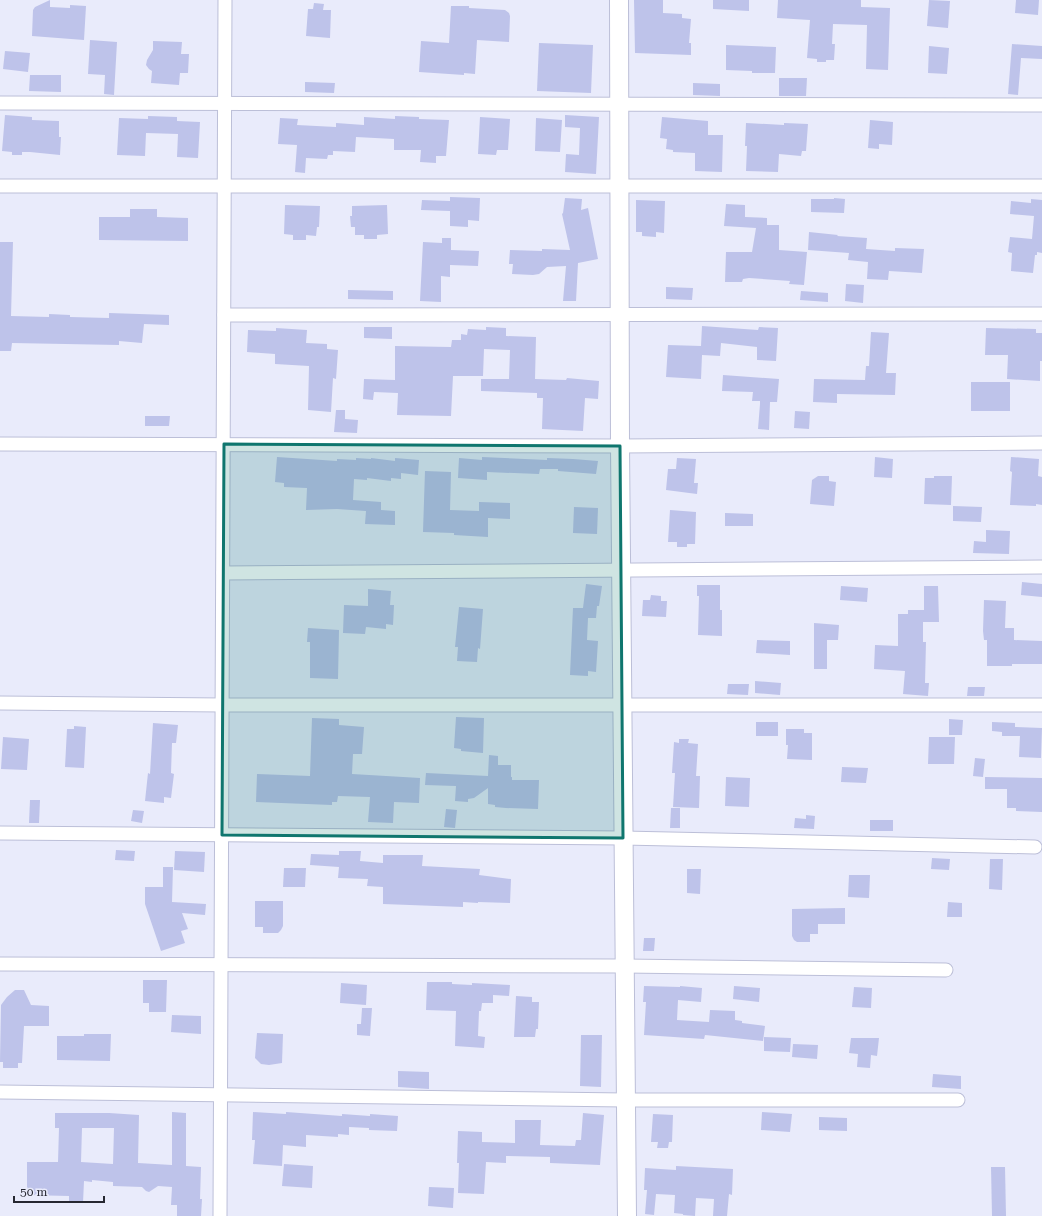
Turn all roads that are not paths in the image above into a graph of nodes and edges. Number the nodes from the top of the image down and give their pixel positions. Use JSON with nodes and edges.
{"nodes":[{"id":1,"x":225,"y":0,"type":"edge"},
{"id":2,"x":619,"y":0,"type":"edge"},
{"id":3,"x":0,"y":103,"type":"edge"},
{"id":4,"x":225,"y":103,"type":"junction"},
{"id":5,"x":620,"y":105,"type":"junction"},
{"id":6,"x":1042,"y":105,"type":"edge"},
{"id":7,"x":620,"y":185,"type":"junction"},
{"id":8,"x":0,"y":186,"type":"edge"},
{"id":9,"x":224,"y":186,"type":"junction"},
{"id":10,"x":1042,"y":186,"type":"edge"},
{"id":11,"x":620,"y":314,"type":"junction"},
{"id":12,"x":1042,"y":314,"type":"edge"},
{"id":13,"x":224,"y":315,"type":"junction"},
{"id":14,"x":1042,"y":443,"type":"edge"},
{"id":15,"x":0,"y":444,"type":"edge"},
{"id":16,"x":224,"y":444,"type":"junction"},
{"id":17,"x":620,"y":446,"type":"junction"},
{"id":18,"x":1042,"y":567,"type":"edge"},
{"id":19,"x":621,"y":570,"type":"junction"},
{"id":20,"x":223,"y":573,"type":"junction"},
{"id":21,"x":0,"y":703,"type":"edge"},
{"id":22,"x":223,"y":705,"type":"junction"},
{"id":23,"x":622,"y":705,"type":"junction"},
{"id":24,"x":1042,"y":705,"type":"edge"},
{"id":25,"x":0,"y":833,"type":"edge"},
{"id":26,"x":222,"y":835,"type":"junction"},
{"id":27,"x":623,"y":838,"type":"junction"},
{"id":28,"x":1034,"y":847,"type":"dead end"},
{"id":29,"x":0,"y":964,"type":"edge"},
{"id":30,"x":221,"y":965,"type":"junction"},
{"id":31,"x":624,"y":966,"type":"junction"},
{"id":32,"x":946,"y":970,"type":"dead end"},
{"id":33,"x":0,"y":1092,"type":"edge"},
{"id":34,"x":221,"y":1095,"type":"junction"},
{"id":35,"x":625,"y":1100,"type":"junction"},
{"id":36,"x":958,"y":1100,"type":"dead end"},
{"id":37,"x":220,"y":1216,"type":"edge"},
{"id":38,"x":627,"y":1216,"type":"edge"}],
"edges":[{"from":1,"to":4,"type":"street"},
{"from":2,"to":5,"type":"main road"},
{"from":3,"to":4,"type":"street"},
{"from":4,"to":5,"type":"street"},
{"from":4,"to":9,"type":"street"},
{"from":5,"to":6,"type":"street"},
{"from":5,"to":7,"type":"main road"},
{"from":7,"to":9,"type":"street"},
{"from":7,"to":10,"type":"street"},
{"from":7,"to":11,"type":"main road"},
{"from":8,"to":9,"type":"street"},
{"from":9,"to":13,"type":"street"},
{"from":11,"to":12,"type":"street"},
{"from":11,"to":13,"type":"street"},
{"from":11,"to":17,"type":"main road"},
{"from":13,"to":16,"type":"street"},
{"from":14,"to":17,"type":"street"},
{"from":15,"to":16,"type":"street"},
{"from":16,"to":17,"type":"street"},
{"from":16,"to":20,"type":"street"},
{"from":17,"to":19,"type":"main road"},
{"from":18,"to":19,"type":"street"},
{"from":19,"to":20,"type":"street"},
{"from":19,"to":23,"type":"main road"},
{"from":20,"to":22,"type":"street"},
{"from":21,"to":22,"type":"street"},
{"from":22,"to":23,"type":"street"},
{"from":22,"to":26,"type":"street"},
{"from":23,"to":24,"type":"street"},
{"from":23,"to":27,"type":"main road"},
{"from":25,"to":26,"type":"street"},
{"from":26,"to":27,"type":"street"},
{"from":26,"to":30,"type":"street"},
{"from":27,"to":28,"type":"street"},
{"from":27,"to":31,"type":"main road"},
{"from":29,"to":30,"type":"street"},
{"from":30,"to":31,"type":"street"},
{"from":30,"to":34,"type":"street"},
{"from":31,"to":32,"type":"street"},
{"from":31,"to":35,"type":"main road"},
{"from":33,"to":34,"type":"street"},
{"from":34,"to":35,"type":"street"},
{"from":34,"to":37,"type":"street"},
{"from":35,"to":36,"type":"street"},
{"from":35,"to":38,"type":"main road"}]}
